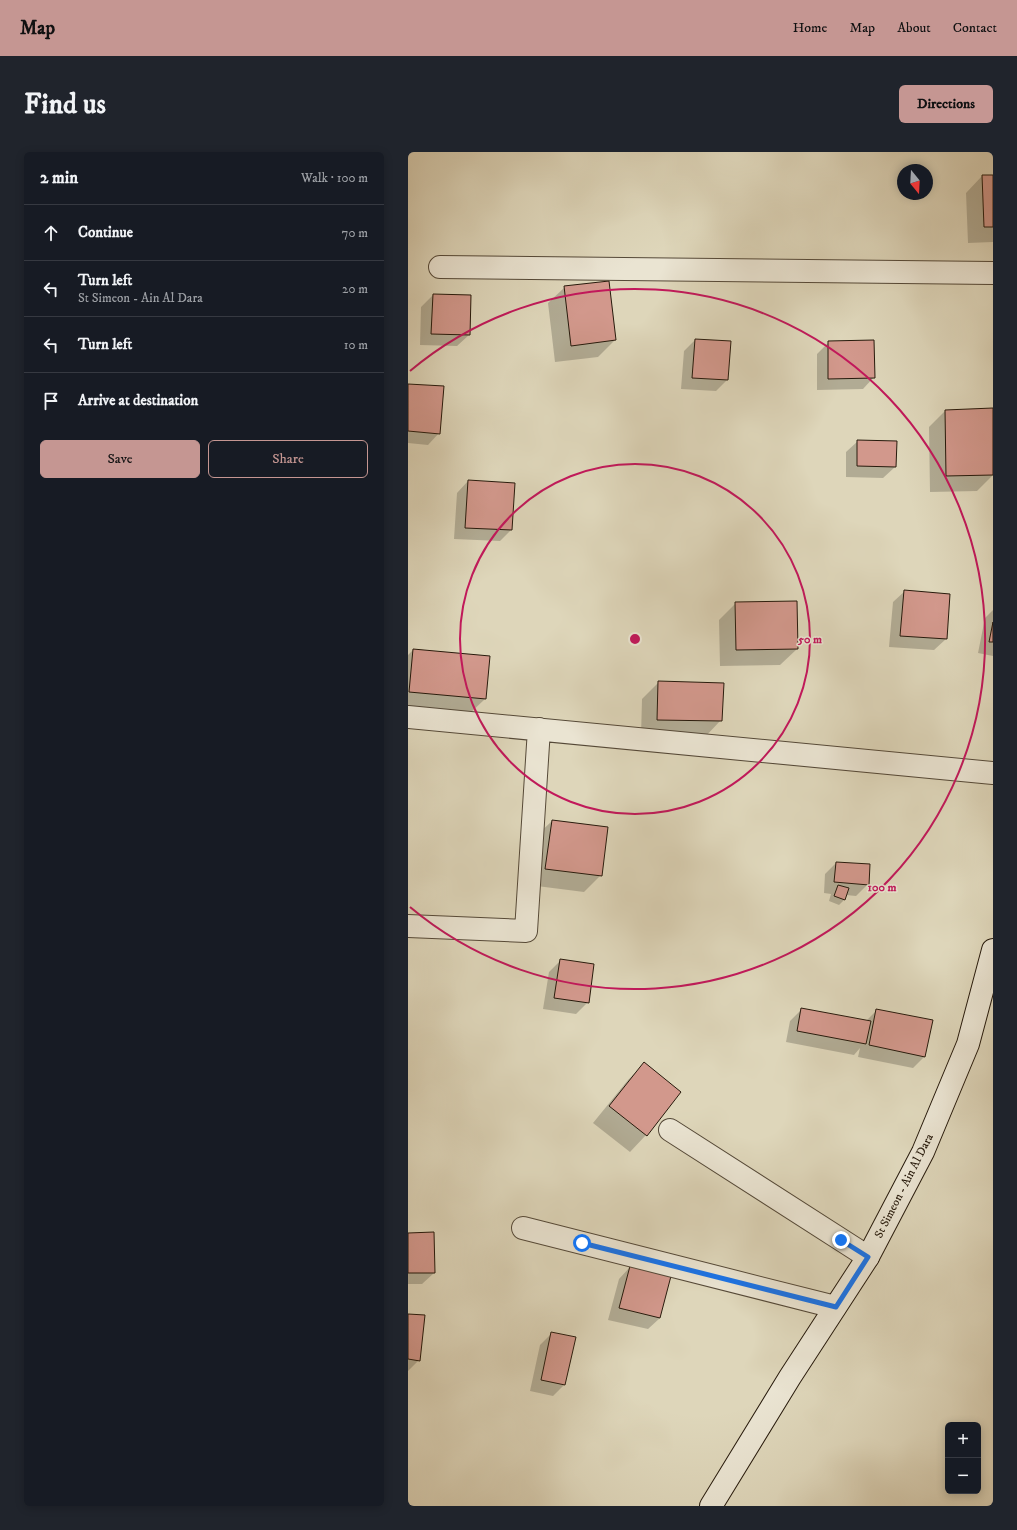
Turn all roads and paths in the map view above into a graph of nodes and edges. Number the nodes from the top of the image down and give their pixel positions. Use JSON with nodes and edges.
{"nodes":[{"id":1,"x":440,"y":267,"type":"dead end"},
{"id":2,"x":993,"y":272,"type":"edge"},
{"id":3,"x":408,"y":717,"type":"edge"},
{"id":4,"x":539,"y":729,"type":"junction"},
{"id":5,"x":993,"y":773,"type":"edge"},
{"id":6,"x":408,"y":926,"type":"edge"},
{"id":7,"x":993,"y":950,"type":"edge"},
{"id":8,"x":670,"y":1130,"type":"dead end"},
{"id":9,"x":523,"y":1228,"type":"dead end"},
{"id":10,"x":868,"y":1257,"type":"junction"},
{"id":11,"x":836,"y":1307,"type":"junction"},
{"id":12,"x":711,"y":1506,"type":"edge"}],
"edges":[{"from":1,"to":2,"type":"street"},
{"from":3,"to":4,"type":"street"},
{"from":4,"to":5,"type":"street"},
{"from":4,"to":6,"type":"street"},
{"from":7,"to":10,"type":"street","name":"St Simeon - Ain Al Dara"},
{"from":8,"to":10,"type":"street"},
{"from":9,"to":11,"type":"street"},
{"from":10,"to":11,"type":"street","name":"St Simeon - Ain Al Dara"},
{"from":11,"to":12,"type":"street","name":"St Simeon - Ain Al Dara"}]}
